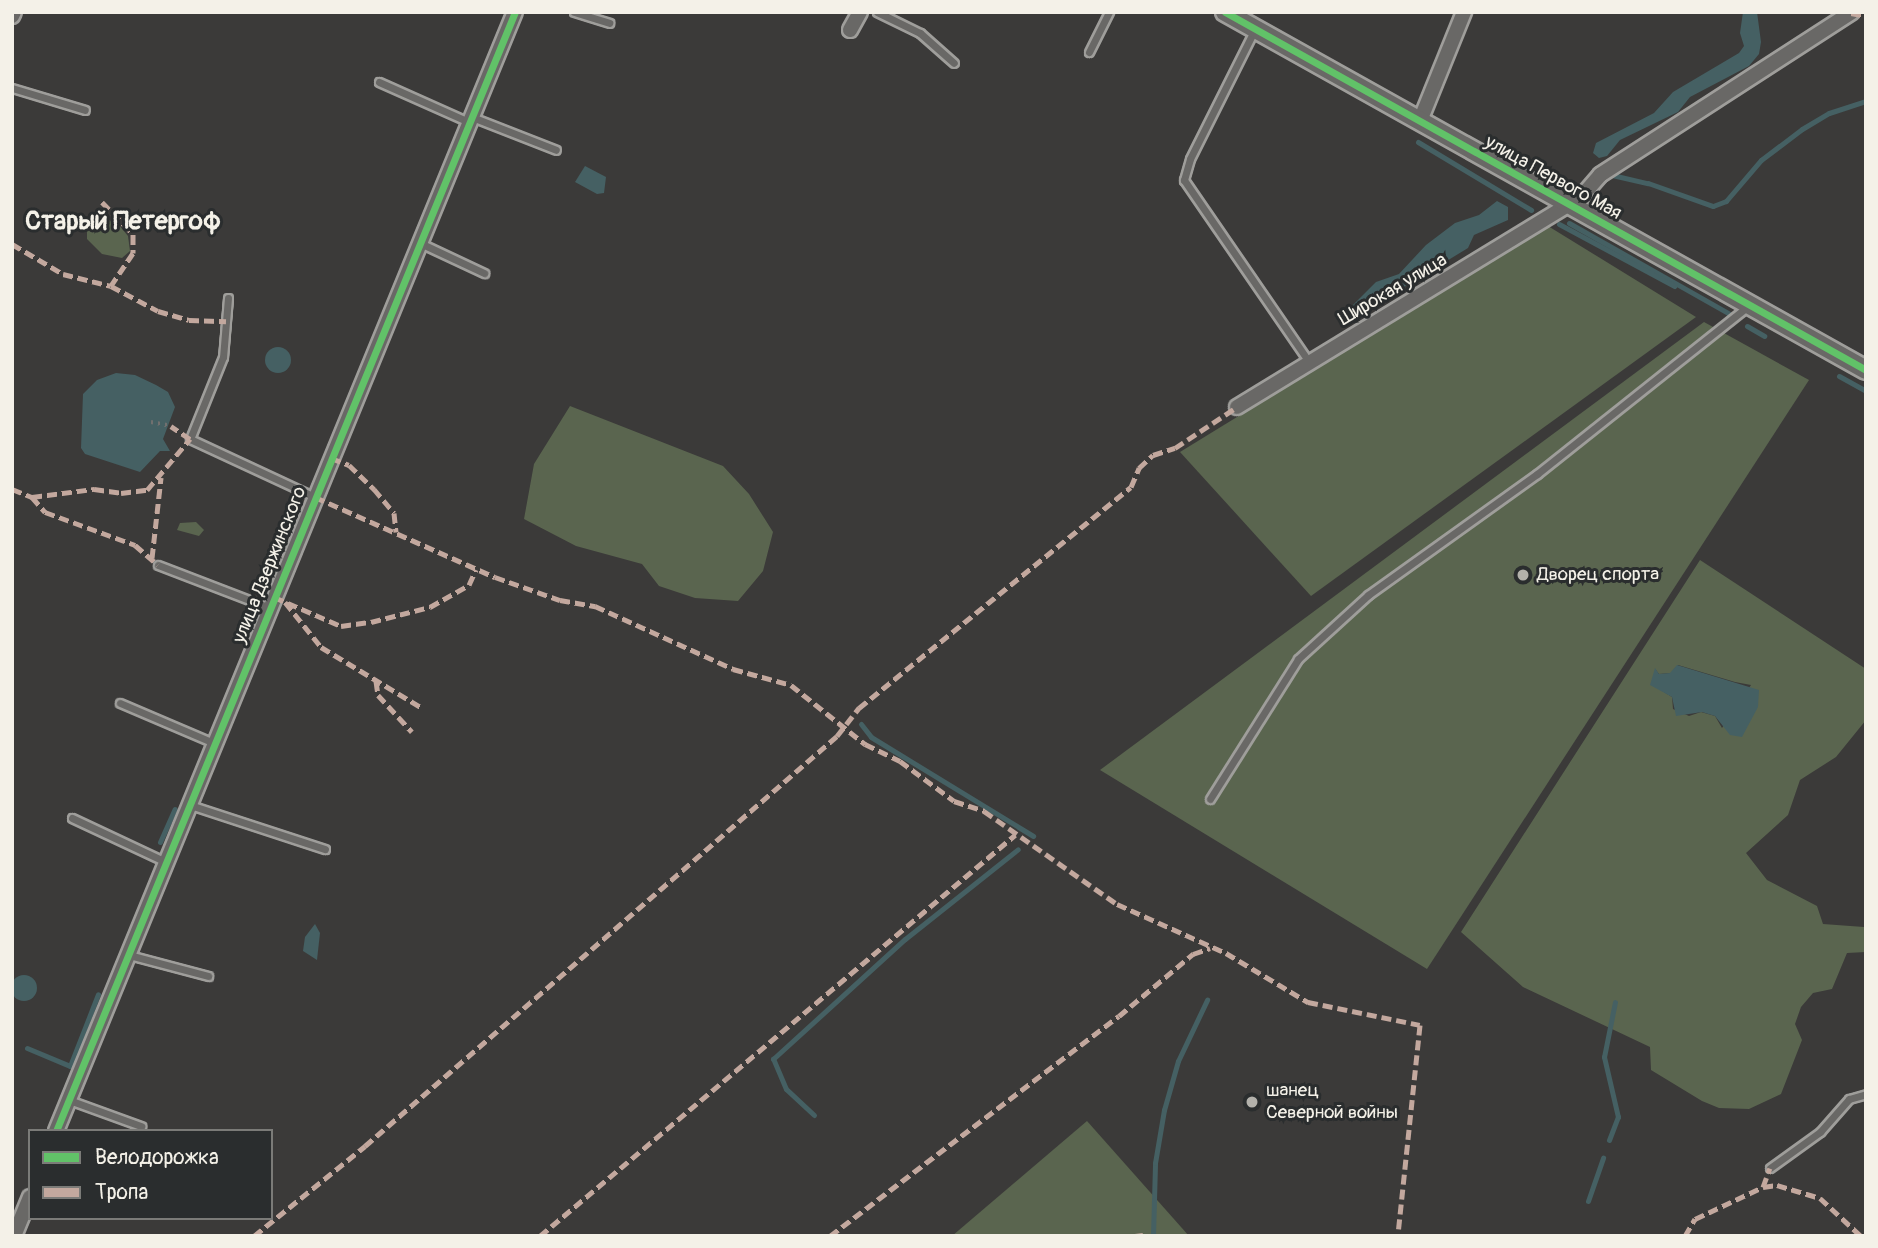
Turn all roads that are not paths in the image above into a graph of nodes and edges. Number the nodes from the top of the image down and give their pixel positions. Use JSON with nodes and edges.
{"nodes":[{"id":1,"x":515,"y":12,"type":"edge"},
{"id":2,"x":574,"y":12,"type":"edge"},
{"id":3,"x":860,"y":12,"type":"edge"},
{"id":4,"x":877,"y":12,"type":"edge"},
{"id":5,"x":1109,"y":12,"type":"edge"},
{"id":6,"x":1225,"y":12,"type":"edge"},
{"id":7,"x":1464,"y":12,"type":"edge"},
{"id":8,"x":1852,"y":12,"type":"edge"},
{"id":9,"x":609,"y":23,"type":"dead end"},
{"id":10,"x":1255,"y":29,"type":"junction"},
{"id":11,"x":850,"y":30,"type":"dead end"},
{"id":12,"x":1089,"y":52,"type":"dead end"},
{"id":13,"x":954,"y":63,"type":"dead end"},
{"id":14,"x":379,"y":82,"type":"dead end"},
{"id":15,"x":12,"y":88,"type":"edge"},
{"id":16,"x":85,"y":110,"type":"dead end"},
{"id":17,"x":470,"y":119,"type":"junction"},
{"id":18,"x":1420,"y":121,"type":"junction"},
{"id":19,"x":556,"y":150,"type":"dead end"},
{"id":20,"x":1568,"y":204,"type":"junction"},
{"id":21,"x":419,"y":243,"type":"junction"},
{"id":22,"x":484,"y":273,"type":"dead end"},
{"id":23,"x":228,"y":298,"type":"dead end"},
{"id":24,"x":1749,"y":305,"type":"junction"},
{"id":25,"x":1309,"y":362,"type":"junction"},
{"id":26,"x":1866,"y":370,"type":"edge"},
{"id":27,"x":1237,"y":407,"type":"dead end"},
{"id":28,"x":315,"y":497,"type":"junction"},
{"id":29,"x":158,"y":565,"type":"dead end"},
{"id":30,"x":270,"y":608,"type":"junction"},
{"id":31,"x":120,"y":703,"type":"dead end"},
{"id":32,"x":214,"y":743,"type":"junction"},
{"id":33,"x":1210,"y":799,"type":"dead end"},
{"id":34,"x":189,"y":805,"type":"junction"},
{"id":35,"x":72,"y":818,"type":"dead end"},
{"id":36,"x":325,"y":849,"type":"dead end"},
{"id":37,"x":166,"y":862,"type":"junction"},
{"id":38,"x":128,"y":955,"type":"junction"},
{"id":39,"x":208,"y":976,"type":"dead end"},
{"id":40,"x":1866,"y":1094,"type":"edge"},
{"id":41,"x":68,"y":1100,"type":"junction"},
{"id":42,"x":141,"y":1126,"type":"dead end"},
{"id":43,"x":57,"y":1129,"type":"edge"},
{"id":44,"x":1770,"y":1168,"type":"dead end"},
{"id":45,"x":28,"y":1202,"type":"edge"},
{"id":46,"x":14,"y":1236,"type":"edge"}],
"edges":[{"from":1,"to":17,"type":"street","name":"улица Дзержинского"},
{"from":2,"to":9,"type":"lane"},
{"from":3,"to":11,"type":"street"},
{"from":4,"to":13,"type":"lane"},
{"from":5,"to":12,"type":"lane"},
{"from":6,"to":10,"type":"street","name":"улица Первого Мая"},
{"from":7,"to":18,"type":"street"},
{"from":8,"to":20,"type":"street","name":"Широкая улица"},
{"from":10,"to":18,"type":"street","name":"улица Первого Мая"},
{"from":10,"to":25,"type":"lane"},
{"from":14,"to":17,"type":"lane"},
{"from":15,"to":16,"type":"lane"},
{"from":17,"to":19,"type":"lane"},
{"from":17,"to":21,"type":"street","name":"улица Дзержинского"},
{"from":18,"to":20,"type":"street","name":"улица Первого Мая"},
{"from":20,"to":24,"type":"street","name":"улица Первого Мая"},
{"from":20,"to":25,"type":"street","name":"Широкая улица"},
{"from":21,"to":22,"type":"lane"},
{"from":21,"to":28,"type":"street","name":"улица Дзержинского"},
{"from":23,"to":28,"type":"lane"},
{"from":24,"to":26,"type":"street","name":"улица Первого Мая"},
{"from":24,"to":33,"type":"lane"},
{"from":25,"to":27,"type":"street","name":"Широкая улица"},
{"from":28,"to":30,"type":"street","name":"улица Дзержинского"},
{"from":29,"to":30,"type":"lane"},
{"from":30,"to":32,"type":"street","name":"улица Дзержинского"},
{"from":31,"to":32,"type":"lane"},
{"from":32,"to":34,"type":"street","name":"улица Дзержинского"},
{"from":34,"to":36,"type":"lane"},
{"from":34,"to":37,"type":"street","name":"улица Дзержинского"},
{"from":35,"to":37,"type":"lane"},
{"from":37,"to":38,"type":"street","name":"улица Дзержинского"},
{"from":38,"to":39,"type":"lane"},
{"from":38,"to":41,"type":"street","name":"улица Дзержинского"},
{"from":40,"to":44,"type":"lane"},
{"from":41,"to":42,"type":"lane"},
{"from":41,"to":43,"type":"street","name":"улица Дзержинского"},
{"from":45,"to":46,"type":"street"}]}
